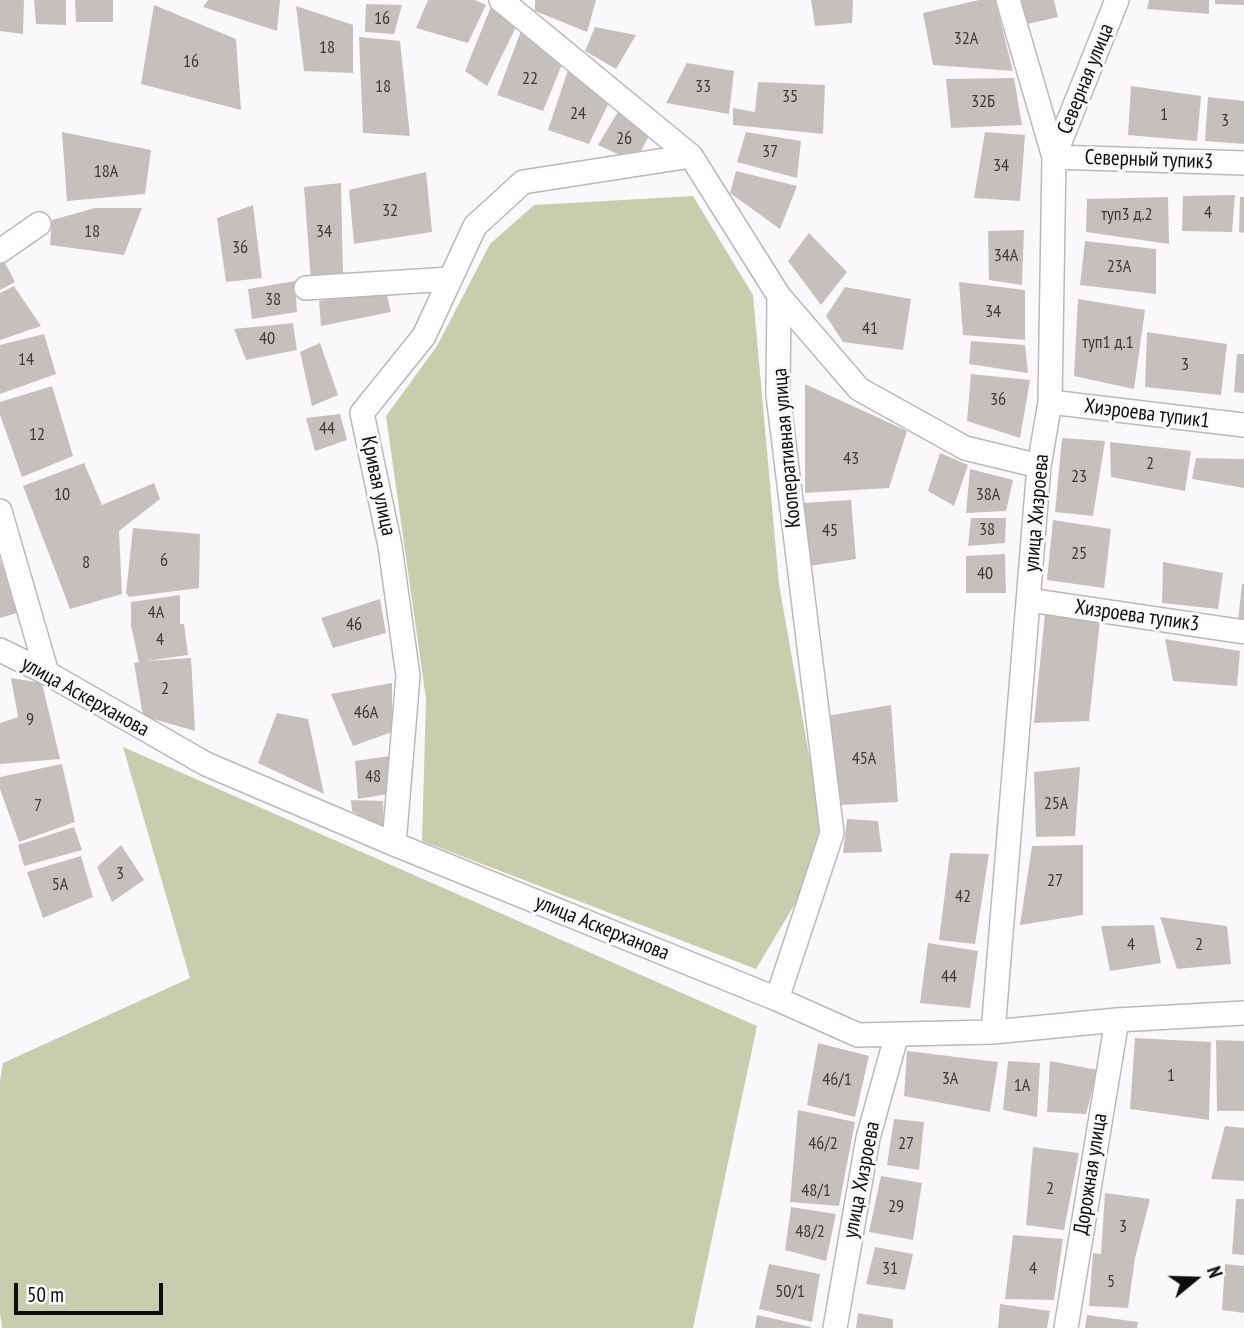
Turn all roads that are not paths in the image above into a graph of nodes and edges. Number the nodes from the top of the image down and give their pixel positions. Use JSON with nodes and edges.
{"nodes":[{"id":1,"x":501,"y":0,"type":"edge"},
{"id":2,"x":1008,"y":0,"type":"edge"},
{"id":3,"x":1117,"y":0,"type":"edge"},
{"id":4,"x":691,"y":156,"type":"junction"},
{"id":5,"x":1054,"y":157,"type":"junction"},
{"id":6,"x":1244,"y":163,"type":"edge"},
{"id":7,"x":39,"y":224,"type":"dead end"},
{"id":8,"x":0,"y":251,"type":"edge"},
{"id":9,"x":450,"y":279,"type":"junction"},
{"id":10,"x":306,"y":288,"type":"dead end"},
{"id":11,"x":779,"y":296,"type":"junction"},
{"id":12,"x":1050,"y":402,"type":"junction"},
{"id":13,"x":1244,"y":425,"type":"edge"},
{"id":14,"x":1039,"y":466,"type":"junction"},
{"id":15,"x":0,"y":511,"type":"edge"},
{"id":16,"x":1030,"y":600,"type":"junction"},
{"id":17,"x":1244,"y":632,"type":"edge"},
{"id":18,"x":0,"y":650,"type":"edge"},
{"id":19,"x":47,"y":673,"type":"junction"},
{"id":20,"x":394,"y":844,"type":"junction"},
{"id":21,"x":777,"y":999,"type":"junction"},
{"id":22,"x":1244,"y":1013,"type":"edge"},
{"id":23,"x":1116,"y":1020,"type":"junction"},
{"id":24,"x":993,"y":1032,"type":"junction"},
{"id":25,"x":897,"y":1034,"type":"junction"},
{"id":26,"x":835,"y":1328,"type":"edge"},
{"id":27,"x":1066,"y":1328,"type":"edge"}],
"edges":[{"from":1,"to":4,"type":"street"},
{"from":2,"to":5,"type":"street","name":"улица Хизроева"},
{"from":3,"to":5,"type":"street","name":"Северная улица"},
{"from":4,"to":9,"type":"street","name":"Кривая улица"},
{"from":4,"to":11,"type":"street"},
{"from":5,"to":6,"type":"street","name":"Северный тупик3"},
{"from":5,"to":12,"type":"street","name":"улица Хизроева"},
{"from":7,"to":8,"type":"street"},
{"from":9,"to":10,"type":"street"},
{"from":9,"to":20,"type":"street","name":"Кривая улица"},
{"from":11,"to":14,"type":"street"},
{"from":11,"to":21,"type":"street","name":"Кооперативная улица"},
{"from":12,"to":13,"type":"street","name":"Хиэроева тупик1"},
{"from":12,"to":14,"type":"street","name":"улица Хизроева"},
{"from":14,"to":16,"type":"street","name":"улица Хизроева"},
{"from":15,"to":19,"type":"street"},
{"from":16,"to":17,"type":"street","name":"Хизроева тупик3"},
{"from":16,"to":24,"type":"street","name":"улица Хизроева"},
{"from":18,"to":19,"type":"street","name":"улица Аскерханова"},
{"from":19,"to":20,"type":"street","name":"улица Аскерханова"},
{"from":20,"to":21,"type":"street","name":"улица Аскерханова"},
{"from":21,"to":25,"type":"street","name":"улица Аскерханова"},
{"from":22,"to":23,"type":"street","name":"улица Аскерханова"},
{"from":23,"to":24,"type":"street","name":"улица Аскерханова"},
{"from":23,"to":27,"type":"street","name":"Дорожная улица"},
{"from":24,"to":25,"type":"street","name":"улица Аскерханова"},
{"from":25,"to":26,"type":"street","name":"улица Хизроева"}]}
